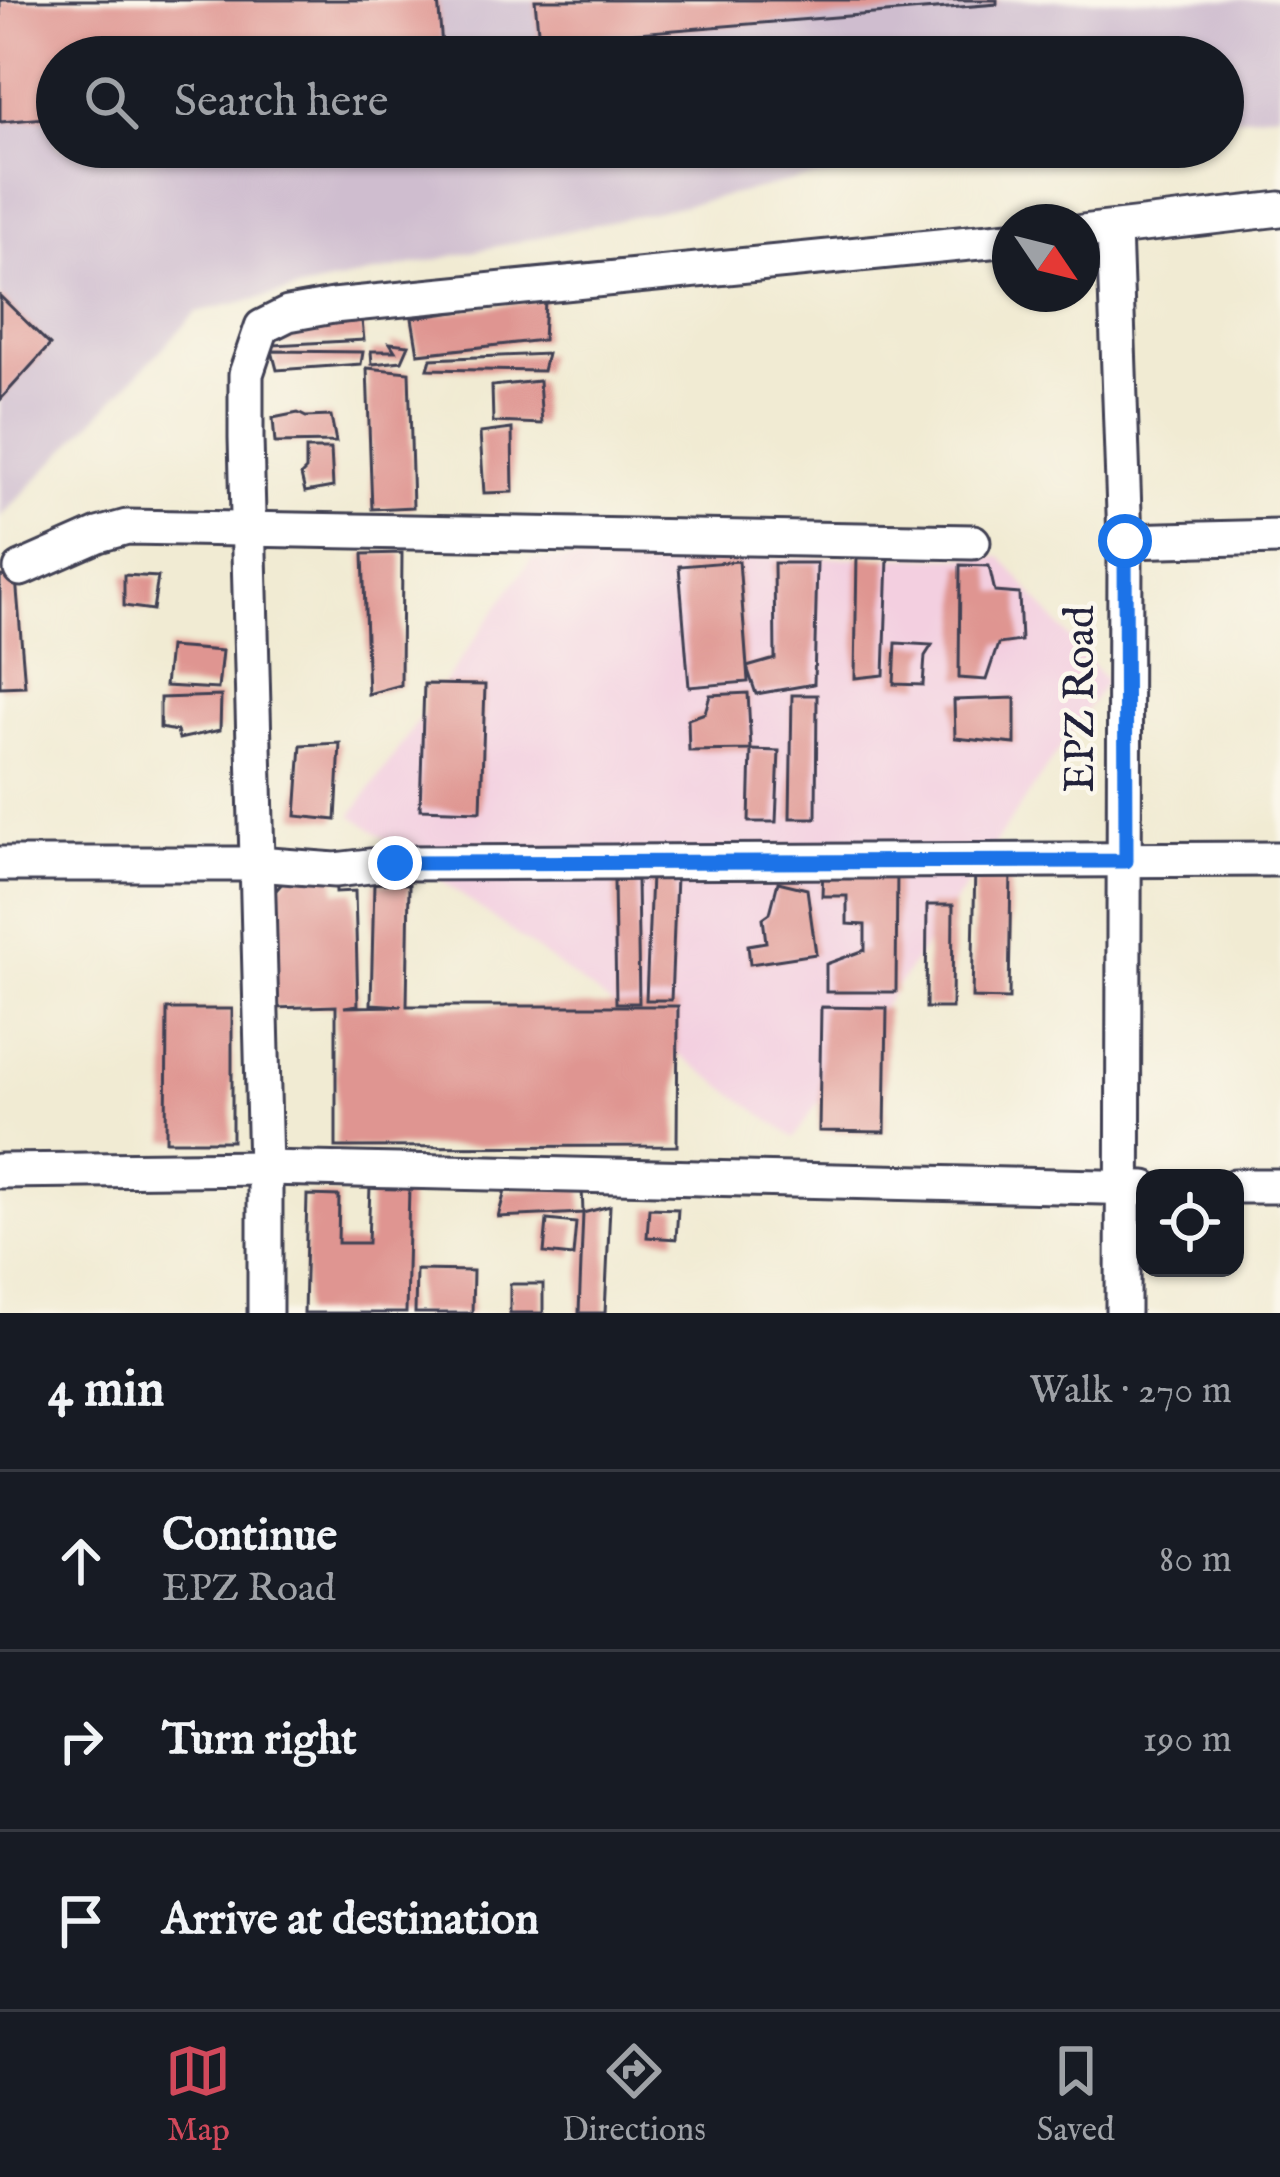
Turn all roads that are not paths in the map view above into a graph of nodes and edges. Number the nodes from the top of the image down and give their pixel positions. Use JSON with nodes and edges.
{"nodes":[{"id":1,"x":1280,"y":208,"type":"edge"},
{"id":2,"x":1100,"y":230,"type":"edge"},
{"id":3,"x":992,"y":241,"type":"edge"},
{"id":4,"x":1100,"y":253,"type":"edge"},
{"id":5,"x":247,"y":528,"type":"junction"},
{"id":6,"x":1280,"y":538,"type":"edge"},
{"id":7,"x":1125,"y":541,"type":"junction"},
{"id":8,"x":973,"y":542,"type":"dead end"},
{"id":9,"x":21,"y":569,"type":"dead end"},
{"id":10,"x":1280,"y":859,"type":"edge"},
{"id":11,"x":1126,"y":861,"type":"junction"},
{"id":12,"x":0,"y":864,"type":"edge"},
{"id":13,"x":257,"y":864,"type":"junction"},
{"id":14,"x":266,"y":1168,"type":"junction"},
{"id":15,"x":0,"y":1171,"type":"edge"},
{"id":16,"x":1244,"y":1186,"type":"edge"},
{"id":17,"x":1280,"y":1186,"type":"edge"},
{"id":18,"x":1133,"y":1188,"type":"edge"},
{"id":19,"x":265,"y":1313,"type":"edge"},
{"id":20,"x":1123,"y":1313,"type":"edge"}],
"edges":[{"from":1,"to":2,"type":"street"},
{"from":3,"to":5,"type":"street"},
{"from":4,"to":7,"type":"street","name":"EPZ Road"},
{"from":5,"to":8,"type":"street"},
{"from":5,"to":9,"type":"street"},
{"from":5,"to":13,"type":"street"},
{"from":6,"to":7,"type":"street"},
{"from":7,"to":11,"type":"street","name":"EPZ Road"},
{"from":10,"to":11,"type":"street"},
{"from":11,"to":13,"type":"street"},
{"from":11,"to":18,"type":"street","name":"EPZ Road"},
{"from":12,"to":13,"type":"street"},
{"from":13,"to":14,"type":"street"},
{"from":14,"to":15,"type":"street"},
{"from":14,"to":18,"type":"street"},
{"from":14,"to":19,"type":"street"},
{"from":16,"to":17,"type":"street"},
{"from":18,"to":20,"type":"street","name":"EPZ Road"}]}
